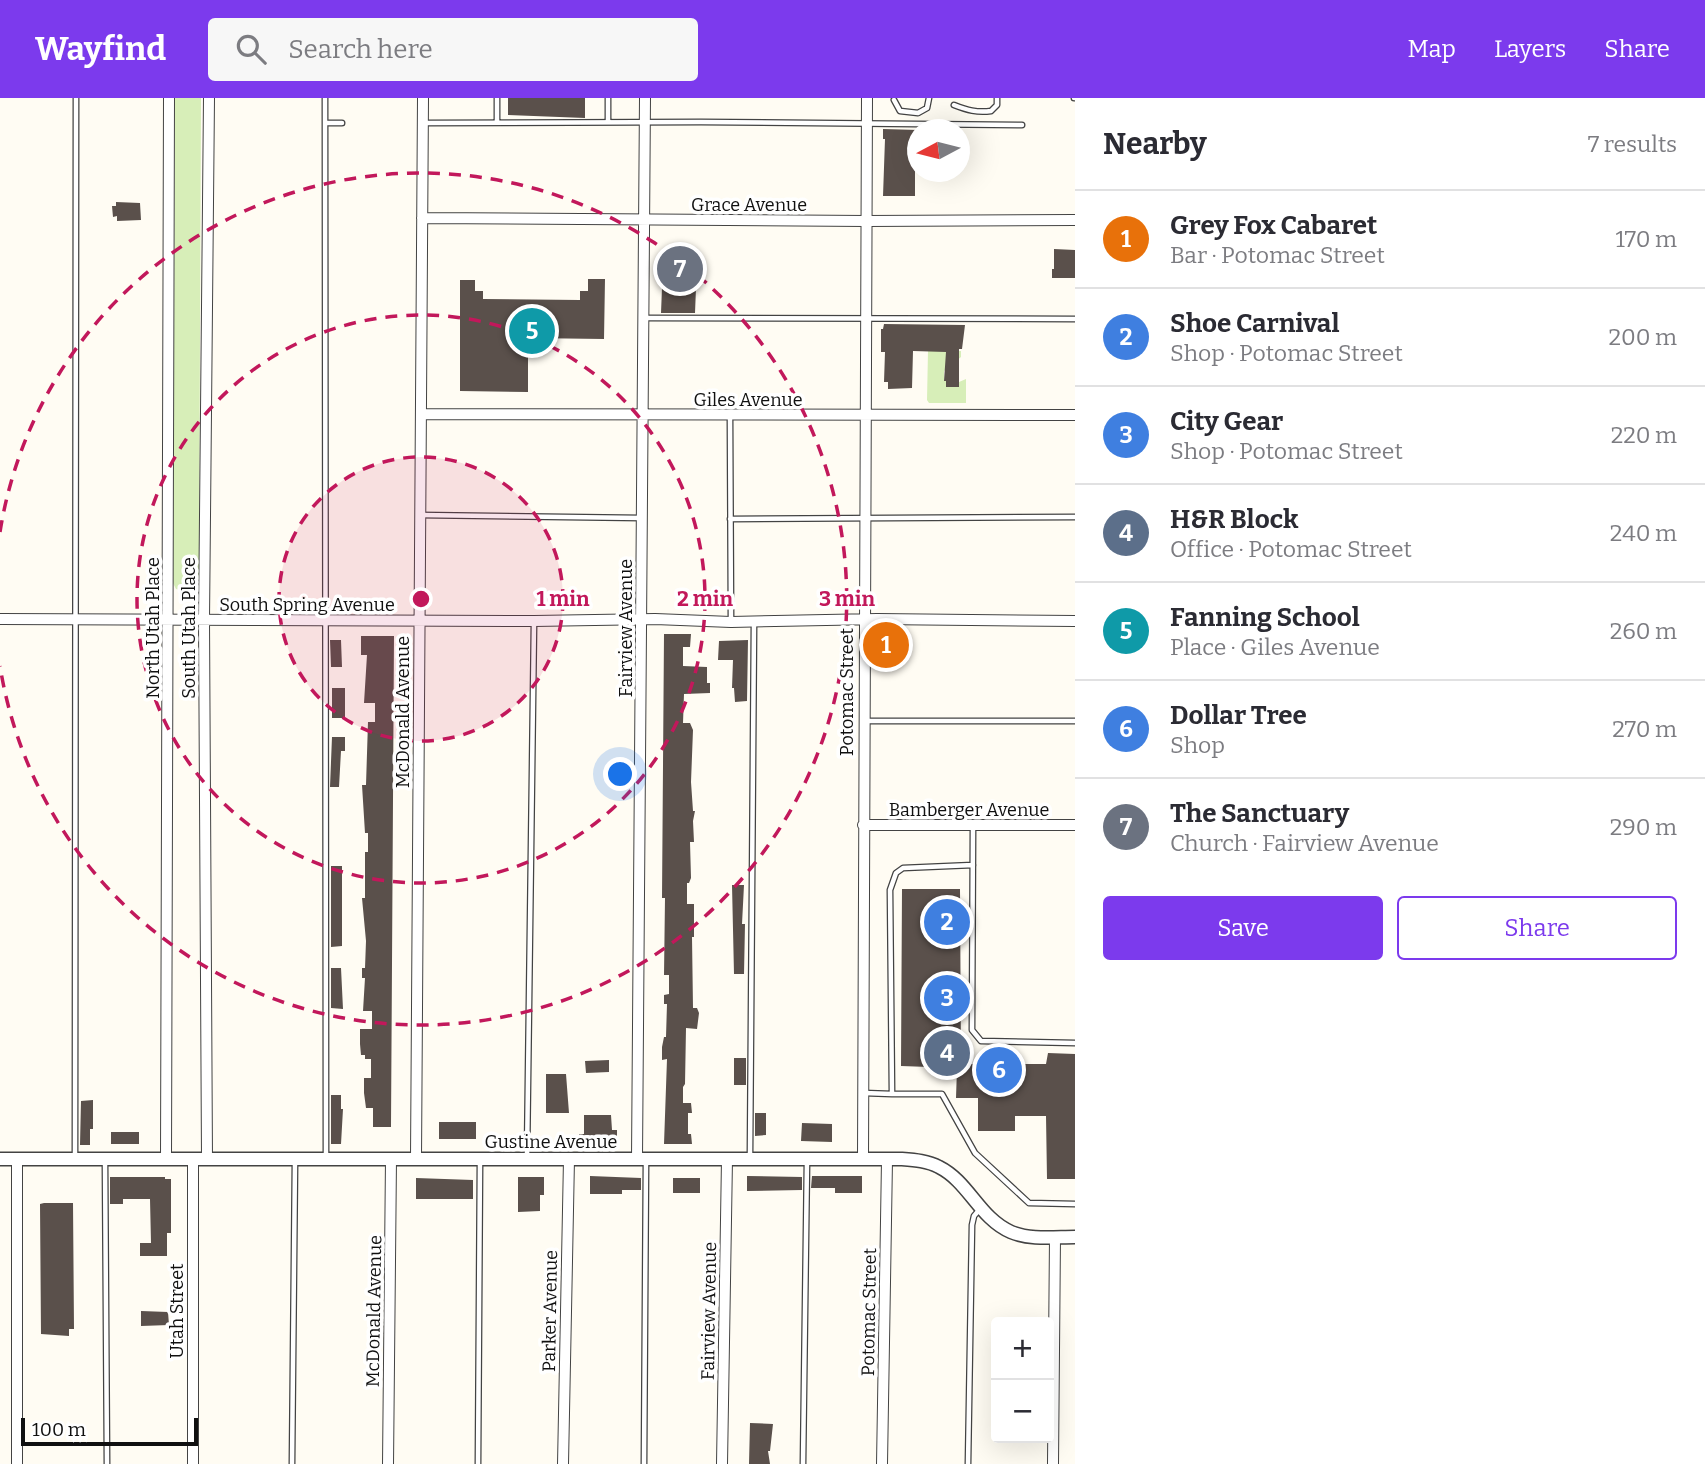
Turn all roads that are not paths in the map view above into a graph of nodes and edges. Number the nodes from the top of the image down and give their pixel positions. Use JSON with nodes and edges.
{"nodes":[{"id":1,"x":76,"y":98,"type":"edge"},
{"id":2,"x":169,"y":98,"type":"edge"},
{"id":3,"x":209,"y":98,"type":"edge"},
{"id":4,"x":325,"y":98,"type":"edge"},
{"id":5,"x":423,"y":98,"type":"edge"},
{"id":6,"x":497,"y":98,"type":"edge"},
{"id":7,"x":608,"y":98,"type":"edge"},
{"id":8,"x":645,"y":98,"type":"edge"},
{"id":9,"x":867,"y":98,"type":"edge"},
{"id":10,"x":929,"y":98,"type":"edge"},
{"id":11,"x":997,"y":98,"type":"edge"},
{"id":12,"x":894,"y":100,"type":"edge"},
{"id":13,"x":954,"y":105,"type":"dead end"},
{"id":14,"x":497,"y":122,"type":"junction"},
{"id":15,"x":608,"y":122,"type":"junction"},
{"id":16,"x":645,"y":122,"type":"junction"},
{"id":17,"x":866,"y":122,"type":"junction"},
{"id":18,"x":325,"y":123,"type":"junction"},
{"id":19,"x":342,"y":123,"type":"dead end"},
{"id":20,"x":423,"y":123,"type":"junction"},
{"id":21,"x":1022,"y":125,"type":"dead end"},
{"id":22,"x":422,"y":218,"type":"junction"},
{"id":23,"x":645,"y":220,"type":"junction"},
{"id":24,"x":1075,"y":220,"type":"edge"},
{"id":25,"x":866,"y":221,"type":"junction"},
{"id":26,"x":645,"y":318,"type":"junction"},
{"id":27,"x":865,"y":319,"type":"junction"},
{"id":28,"x":1075,"y":319,"type":"edge"},
{"id":29,"x":422,"y":414,"type":"junction"},
{"id":30,"x":864,"y":415,"type":"junction"},
{"id":31,"x":1075,"y":415,"type":"edge"},
{"id":32,"x":643,"y":416,"type":"junction"},
{"id":33,"x":730,"y":416,"type":"junction"},
{"id":34,"x":419,"y":515,"type":"junction"},
{"id":35,"x":863,"y":517,"type":"junction"},
{"id":36,"x":1075,"y":517,"type":"edge"},
{"id":37,"x":643,"y":518,"type":"junction"},
{"id":38,"x":730,"y":519,"type":"junction"},
{"id":39,"x":0,"y":619,"type":"edge"},
{"id":40,"x":641,"y":619,"type":"junction"},
{"id":41,"x":863,"y":619,"type":"junction"},
{"id":42,"x":75,"y":620,"type":"junction"},
{"id":43,"x":169,"y":620,"type":"junction"},
{"id":44,"x":204,"y":620,"type":"junction"},
{"id":45,"x":326,"y":620,"type":"junction"},
{"id":46,"x":419,"y":621,"type":"junction"},
{"id":47,"x":534,"y":621,"type":"junction"},
{"id":48,"x":1075,"y":621,"type":"edge"},
{"id":49,"x":730,"y":622,"type":"junction"},
{"id":50,"x":754,"y":622,"type":"junction"},
{"id":51,"x":863,"y":721,"type":"junction"},
{"id":52,"x":1075,"y":721,"type":"edge"},
{"id":53,"x":863,"y":825,"type":"junction"},
{"id":54,"x":973,"y":825,"type":"junction"},
{"id":55,"x":1075,"y":825,"type":"edge"},
{"id":56,"x":973,"y":864,"type":"junction"},
{"id":57,"x":1075,"y":1043,"type":"edge"},
{"id":58,"x":863,"y":1093,"type":"junction"},
{"id":59,"x":892,"y":1094,"type":"junction"},
{"id":60,"x":0,"y":1159,"type":"edge"},
{"id":61,"x":17,"y":1159,"type":"junction"},
{"id":62,"x":75,"y":1159,"type":"junction"},
{"id":63,"x":104,"y":1159,"type":"junction"},
{"id":64,"x":166,"y":1159,"type":"junction"},
{"id":65,"x":193,"y":1159,"type":"junction"},
{"id":66,"x":207,"y":1159,"type":"junction"},
{"id":67,"x":295,"y":1159,"type":"junction"},
{"id":68,"x":326,"y":1159,"type":"junction"},
{"id":69,"x":391,"y":1159,"type":"junction"},
{"id":70,"x":416,"y":1159,"type":"junction"},
{"id":71,"x":480,"y":1159,"type":"junction"},
{"id":72,"x":527,"y":1159,"type":"junction"},
{"id":73,"x":569,"y":1159,"type":"junction"},
{"id":74,"x":641,"y":1159,"type":"junction"},
{"id":75,"x":727,"y":1159,"type":"junction"},
{"id":76,"x":750,"y":1159,"type":"junction"},
{"id":77,"x":807,"y":1159,"type":"junction"},
{"id":78,"x":863,"y":1159,"type":"junction"},
{"id":79,"x":887,"y":1160,"type":"junction"},
{"id":80,"x":1075,"y":1204,"type":"edge"},
{"id":81,"x":980,"y":1209,"type":"junction"},
{"id":82,"x":1055,"y":1237,"type":"junction"},
{"id":83,"x":1075,"y":1237,"type":"edge"},
{"id":84,"x":17,"y":1464,"type":"edge"},
{"id":85,"x":107,"y":1464,"type":"edge"},
{"id":86,"x":194,"y":1464,"type":"edge"},
{"id":87,"x":292,"y":1464,"type":"edge"},
{"id":88,"x":388,"y":1464,"type":"edge"},
{"id":89,"x":478,"y":1464,"type":"edge"},
{"id":90,"x":563,"y":1464,"type":"edge"},
{"id":91,"x":644,"y":1464,"type":"edge"},
{"id":92,"x":722,"y":1464,"type":"edge"},
{"id":93,"x":803,"y":1464,"type":"edge"},
{"id":94,"x":882,"y":1464,"type":"edge"},
{"id":95,"x":968,"y":1464,"type":"edge"},
{"id":96,"x":1053,"y":1464,"type":"edge"}],
"edges":[{"from":1,"to":42,"type":"lane"},
{"from":2,"to":43,"type":"street","name":"North Utah Place"},
{"from":3,"to":44,"type":"street","name":"South Utah Place"},
{"from":4,"to":18,"type":"lane"},
{"from":5,"to":20,"type":"street","name":"McDonald Avenue"},
{"from":6,"to":14,"type":"lane"},
{"from":7,"to":15,"type":"lane"},
{"from":8,"to":16,"type":"street","name":"Fairview Avenue"},
{"from":9,"to":17,"type":"street","name":"Potomac Street"},
{"from":10,"to":12,"type":"lane"},
{"from":11,"to":13,"type":"lane"},
{"from":14,"to":15,"type":"lane"},
{"from":14,"to":20,"type":"lane"},
{"from":15,"to":16,"type":"lane"},
{"from":16,"to":17,"type":"lane"},
{"from":16,"to":23,"type":"street","name":"Fairview Avenue"},
{"from":17,"to":21,"type":"lane"},
{"from":17,"to":25,"type":"street","name":"Potomac Street"},
{"from":18,"to":19,"type":"lane"},
{"from":18,"to":45,"type":"lane"},
{"from":20,"to":22,"type":"street","name":"McDonald Avenue"},
{"from":22,"to":23,"type":"street","name":"Grace Avenue"},
{"from":22,"to":29,"type":"street","name":"McDonald Avenue"},
{"from":23,"to":25,"type":"street","name":"Grace Avenue"},
{"from":23,"to":26,"type":"street","name":"Fairview Avenue"},
{"from":24,"to":25,"type":"street","name":"Grace Avenue"},
{"from":25,"to":27,"type":"street","name":"Potomac Street"},
{"from":26,"to":27,"type":"lane"},
{"from":26,"to":32,"type":"street","name":"Fairview Avenue"},
{"from":27,"to":28,"type":"lane"},
{"from":27,"to":30,"type":"street","name":"Potomac Street"},
{"from":29,"to":32,"type":"street","name":"Giles Avenue"},
{"from":29,"to":34,"type":"street","name":"McDonald Avenue"},
{"from":30,"to":31,"type":"street","name":"Giles Avenue"},
{"from":30,"to":33,"type":"street","name":"Giles Avenue"},
{"from":30,"to":35,"type":"street","name":"Potomac Street"},
{"from":32,"to":33,"type":"street","name":"Giles Avenue"},
{"from":32,"to":37,"type":"street","name":"Fairview Avenue"},
{"from":33,"to":38,"type":"lane"},
{"from":34,"to":37,"type":"lane"},
{"from":34,"to":46,"type":"street","name":"McDonald Avenue"},
{"from":35,"to":36,"type":"lane"},
{"from":35,"to":38,"type":"lane"},
{"from":35,"to":41,"type":"street","name":"Potomac Street"},
{"from":37,"to":40,"type":"street","name":"Fairview Avenue"},
{"from":38,"to":49,"type":"lane"},
{"from":39,"to":42,"type":"street","name":"South Spring Avenue"},
{"from":40,"to":47,"type":"street","name":"South Spring Avenue"},
{"from":40,"to":49,"type":"street","name":"South Spring Avenue"},
{"from":40,"to":74,"type":"street","name":"Fairview Avenue"},
{"from":41,"to":48,"type":"street","name":"South Spring Avenue"},
{"from":41,"to":50,"type":"street","name":"South Spring Avenue"},
{"from":41,"to":51,"type":"street","name":"Potomac Street"},
{"from":42,"to":43,"type":"street","name":"South Spring Avenue"},
{"from":42,"to":62,"type":"lane"},
{"from":43,"to":44,"type":"street","name":"South Spring Avenue"},
{"from":43,"to":64,"type":"street","name":"North Utah Place"},
{"from":44,"to":45,"type":"street","name":"South Spring Avenue"},
{"from":44,"to":66,"type":"street","name":"South Utah Place"},
{"from":45,"to":46,"type":"street","name":"South Spring Avenue"},
{"from":45,"to":68,"type":"lane"},
{"from":46,"to":47,"type":"street","name":"South Spring Avenue"},
{"from":46,"to":70,"type":"street","name":"McDonald Avenue"},
{"from":47,"to":72,"type":"lane"},
{"from":49,"to":50,"type":"street","name":"South Spring Avenue"},
{"from":50,"to":76,"type":"lane"},
{"from":51,"to":52,"type":"lane"},
{"from":51,"to":53,"type":"street","name":"Potomac Street"},
{"from":53,"to":54,"type":"street","name":"Bamberger Avenue"},
{"from":53,"to":58,"type":"street","name":"Potomac Street"},
{"from":54,"to":55,"type":"street","name":"Bamberger Avenue"},
{"from":54,"to":56,"type":"lane"},
{"from":56,"to":57,"type":"lane"},
{"from":56,"to":59,"type":"lane"},
{"from":58,"to":59,"type":"lane"},
{"from":58,"to":78,"type":"street","name":"Potomac Street"},
{"from":59,"to":80,"type":"lane"},
{"from":60,"to":61,"type":"street","name":"Gustine Avenue"},
{"from":61,"to":62,"type":"street","name":"Gustine Avenue"},
{"from":61,"to":84,"type":"street"},
{"from":62,"to":63,"type":"street","name":"Gustine Avenue"},
{"from":63,"to":64,"type":"street","name":"Gustine Avenue"},
{"from":63,"to":85,"type":"lane"},
{"from":64,"to":65,"type":"street","name":"Gustine Avenue"},
{"from":65,"to":66,"type":"street","name":"Gustine Avenue"},
{"from":65,"to":86,"type":"street","name":"Utah Street"},
{"from":66,"to":67,"type":"street","name":"Gustine Avenue"},
{"from":67,"to":68,"type":"street","name":"Gustine Avenue"},
{"from":67,"to":87,"type":"lane"},
{"from":68,"to":69,"type":"street","name":"Gustine Avenue"},
{"from":69,"to":70,"type":"street","name":"Gustine Avenue"},
{"from":69,"to":88,"type":"street","name":"McDonald Avenue"},
{"from":70,"to":71,"type":"street","name":"Gustine Avenue"},
{"from":71,"to":72,"type":"street","name":"Gustine Avenue"},
{"from":71,"to":89,"type":"lane"},
{"from":72,"to":73,"type":"street","name":"Gustine Avenue"},
{"from":73,"to":74,"type":"street","name":"Gustine Avenue"},
{"from":73,"to":90,"type":"street","name":"Parker Avenue"},
{"from":74,"to":75,"type":"street","name":"Gustine Avenue"},
{"from":74,"to":91,"type":"lane"},
{"from":75,"to":76,"type":"street","name":"Gustine Avenue"},
{"from":75,"to":92,"type":"street","name":"Fairview Avenue"},
{"from":76,"to":77,"type":"street","name":"Gustine Avenue"},
{"from":77,"to":78,"type":"street","name":"Gustine Avenue"},
{"from":77,"to":93,"type":"lane"},
{"from":78,"to":79,"type":"street","name":"Gustine Avenue"},
{"from":79,"to":81,"type":"street","name":"Gustine Avenue"},
{"from":79,"to":94,"type":"street","name":"Potomac Street"},
{"from":81,"to":82,"type":"street","name":"Gustine Avenue"},
{"from":81,"to":95,"type":"lane"},
{"from":82,"to":83,"type":"street","name":"Gustine Avenue"},
{"from":82,"to":96,"type":"street"}]}
